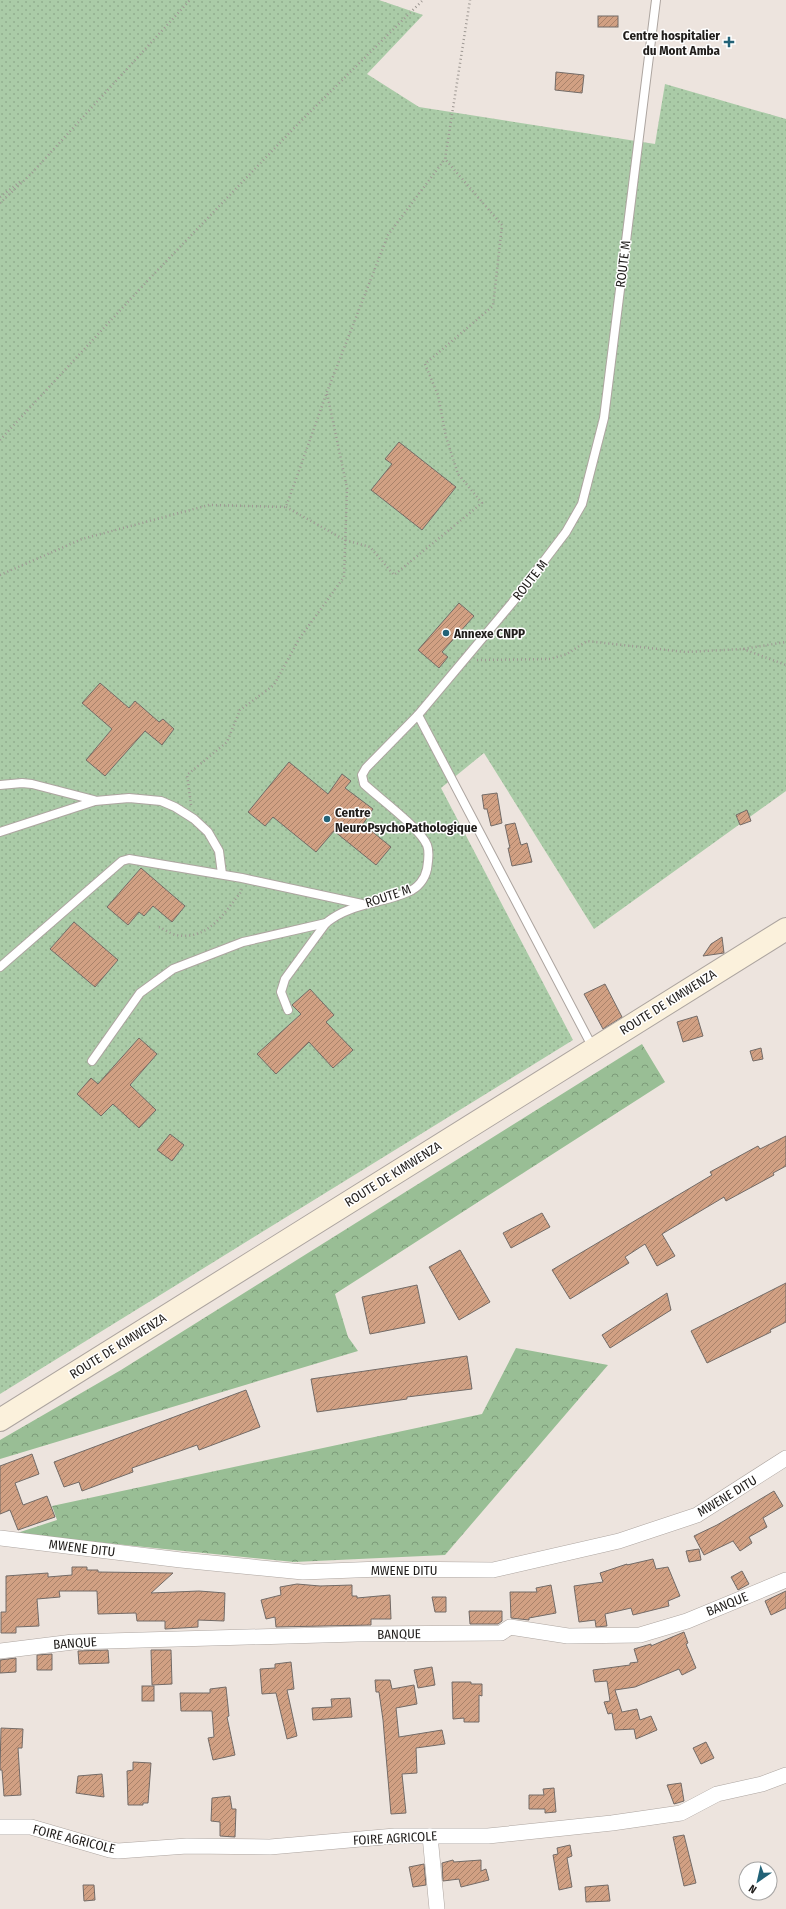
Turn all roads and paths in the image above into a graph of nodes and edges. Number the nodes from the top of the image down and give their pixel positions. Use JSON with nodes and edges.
{"nodes":[{"id":1,"x":190,"y":0,"type":"edge"},
{"id":2,"x":423,"y":0,"type":"edge"},
{"id":3,"x":470,"y":0,"type":"edge"},
{"id":4,"x":656,"y":0,"type":"edge"},
{"id":5,"x":445,"y":159,"type":"junction"},
{"id":6,"x":31,"y":174,"type":"junction"},
{"id":7,"x":0,"y":197,"type":"edge"},
{"id":8,"x":0,"y":203,"type":"edge"},
{"id":9,"x":327,"y":392,"type":"junction"},
{"id":10,"x":0,"y":440,"type":"edge"},
{"id":11,"x":286,"y":507,"type":"junction"},
{"id":12,"x":345,"y":540,"type":"junction"},
{"id":13,"x":0,"y":575,"type":"edge"},
{"id":14,"x":786,"y":642,"type":"edge"},
{"id":15,"x":743,"y":649,"type":"junction"},
{"id":16,"x":464,"y":660,"type":"junction"},
{"id":17,"x":786,"y":665,"type":"edge"},
{"id":18,"x":418,"y":715,"type":"junction"},
{"id":19,"x":0,"y":785,"type":"edge"},
{"id":20,"x":95,"y":801,"type":"junction"},
{"id":21,"x":194,"y":819,"type":"junction"},
{"id":22,"x":0,"y":832,"type":"edge"},
{"id":23,"x":222,"y":874,"type":"junction"},
{"id":24,"x":242,"y":878,"type":"junction"},
{"id":25,"x":362,"y":904,"type":"junction"},
{"id":26,"x":326,"y":923,"type":"junction"},
{"id":27,"x":159,"y":927,"type":"dead end"},
{"id":28,"x":786,"y":929,"type":"edge"},
{"id":29,"x":0,"y":967,"type":"edge"},
{"id":30,"x":288,"y":1010,"type":"dead end"},
{"id":31,"x":593,"y":1049,"type":"junction"},
{"id":32,"x":92,"y":1061,"type":"dead end"},
{"id":33,"x":0,"y":1420,"type":"edge"},
{"id":34,"x":786,"y":1458,"type":"edge"},
{"id":35,"x":0,"y":1538,"type":"edge"},
{"id":36,"x":786,"y":1580,"type":"edge"},
{"id":37,"x":0,"y":1651,"type":"edge"},
{"id":38,"x":786,"y":1776,"type":"edge"},
{"id":39,"x":0,"y":1827,"type":"edge"},
{"id":40,"x":430,"y":1836,"type":"junction"},
{"id":41,"x":437,"y":1909,"type":"edge"}],
"edges":[{"from":1,"to":6,"type":"path"},
{"from":2,"to":10,"type":"path"},
{"from":3,"to":5,"type":"path"},
{"from":4,"to":16,"type":"lane","name":"ROUTE M"},
{"from":5,"to":9,"type":"path"},
{"from":5,"to":12,"type":"path"},
{"from":6,"to":7,"type":"path"},
{"from":6,"to":8,"type":"path"},
{"from":9,"to":11,"type":"path"},
{"from":9,"to":12,"type":"path"},
{"from":11,"to":12,"type":"path"},
{"from":11,"to":13,"type":"path"},
{"from":12,"to":21,"type":"path"},
{"from":14,"to":15,"type":"path"},
{"from":15,"to":16,"type":"path"},
{"from":15,"to":17,"type":"path"},
{"from":16,"to":18,"type":"lane","name":"ROUTE M"},
{"from":18,"to":25,"type":"lane","name":"ROUTE M"},
{"from":18,"to":31,"type":"lane"},
{"from":19,"to":20,"type":"lane"},
{"from":20,"to":21,"type":"lane"},
{"from":20,"to":22,"type":"lane"},
{"from":21,"to":23,"type":"lane"},
{"from":23,"to":24,"type":"lane"},
{"from":23,"to":29,"type":"lane"},
{"from":24,"to":25,"type":"lane"},
{"from":24,"to":27,"type":"path"},
{"from":25,"to":26,"type":"lane","name":"ROUTE M"},
{"from":26,"to":30,"type":"lane","name":"ROUTE M"},
{"from":26,"to":32,"type":"lane"},
{"from":28,"to":31,"type":"street","name":"ROUTE DE KIMWENZA"},
{"from":31,"to":33,"type":"street","name":"ROUTE DE KIMWENZA"},
{"from":34,"to":35,"type":"street","name":"MWENE DITU"},
{"from":36,"to":37,"type":"street","name":"BANQUE"},
{"from":38,"to":40,"type":"street","name":"FOIRE AGRICOLE"},
{"from":39,"to":40,"type":"street","name":"FOIRE AGRICOLE"},
{"from":40,"to":41,"type":"street"}]}
